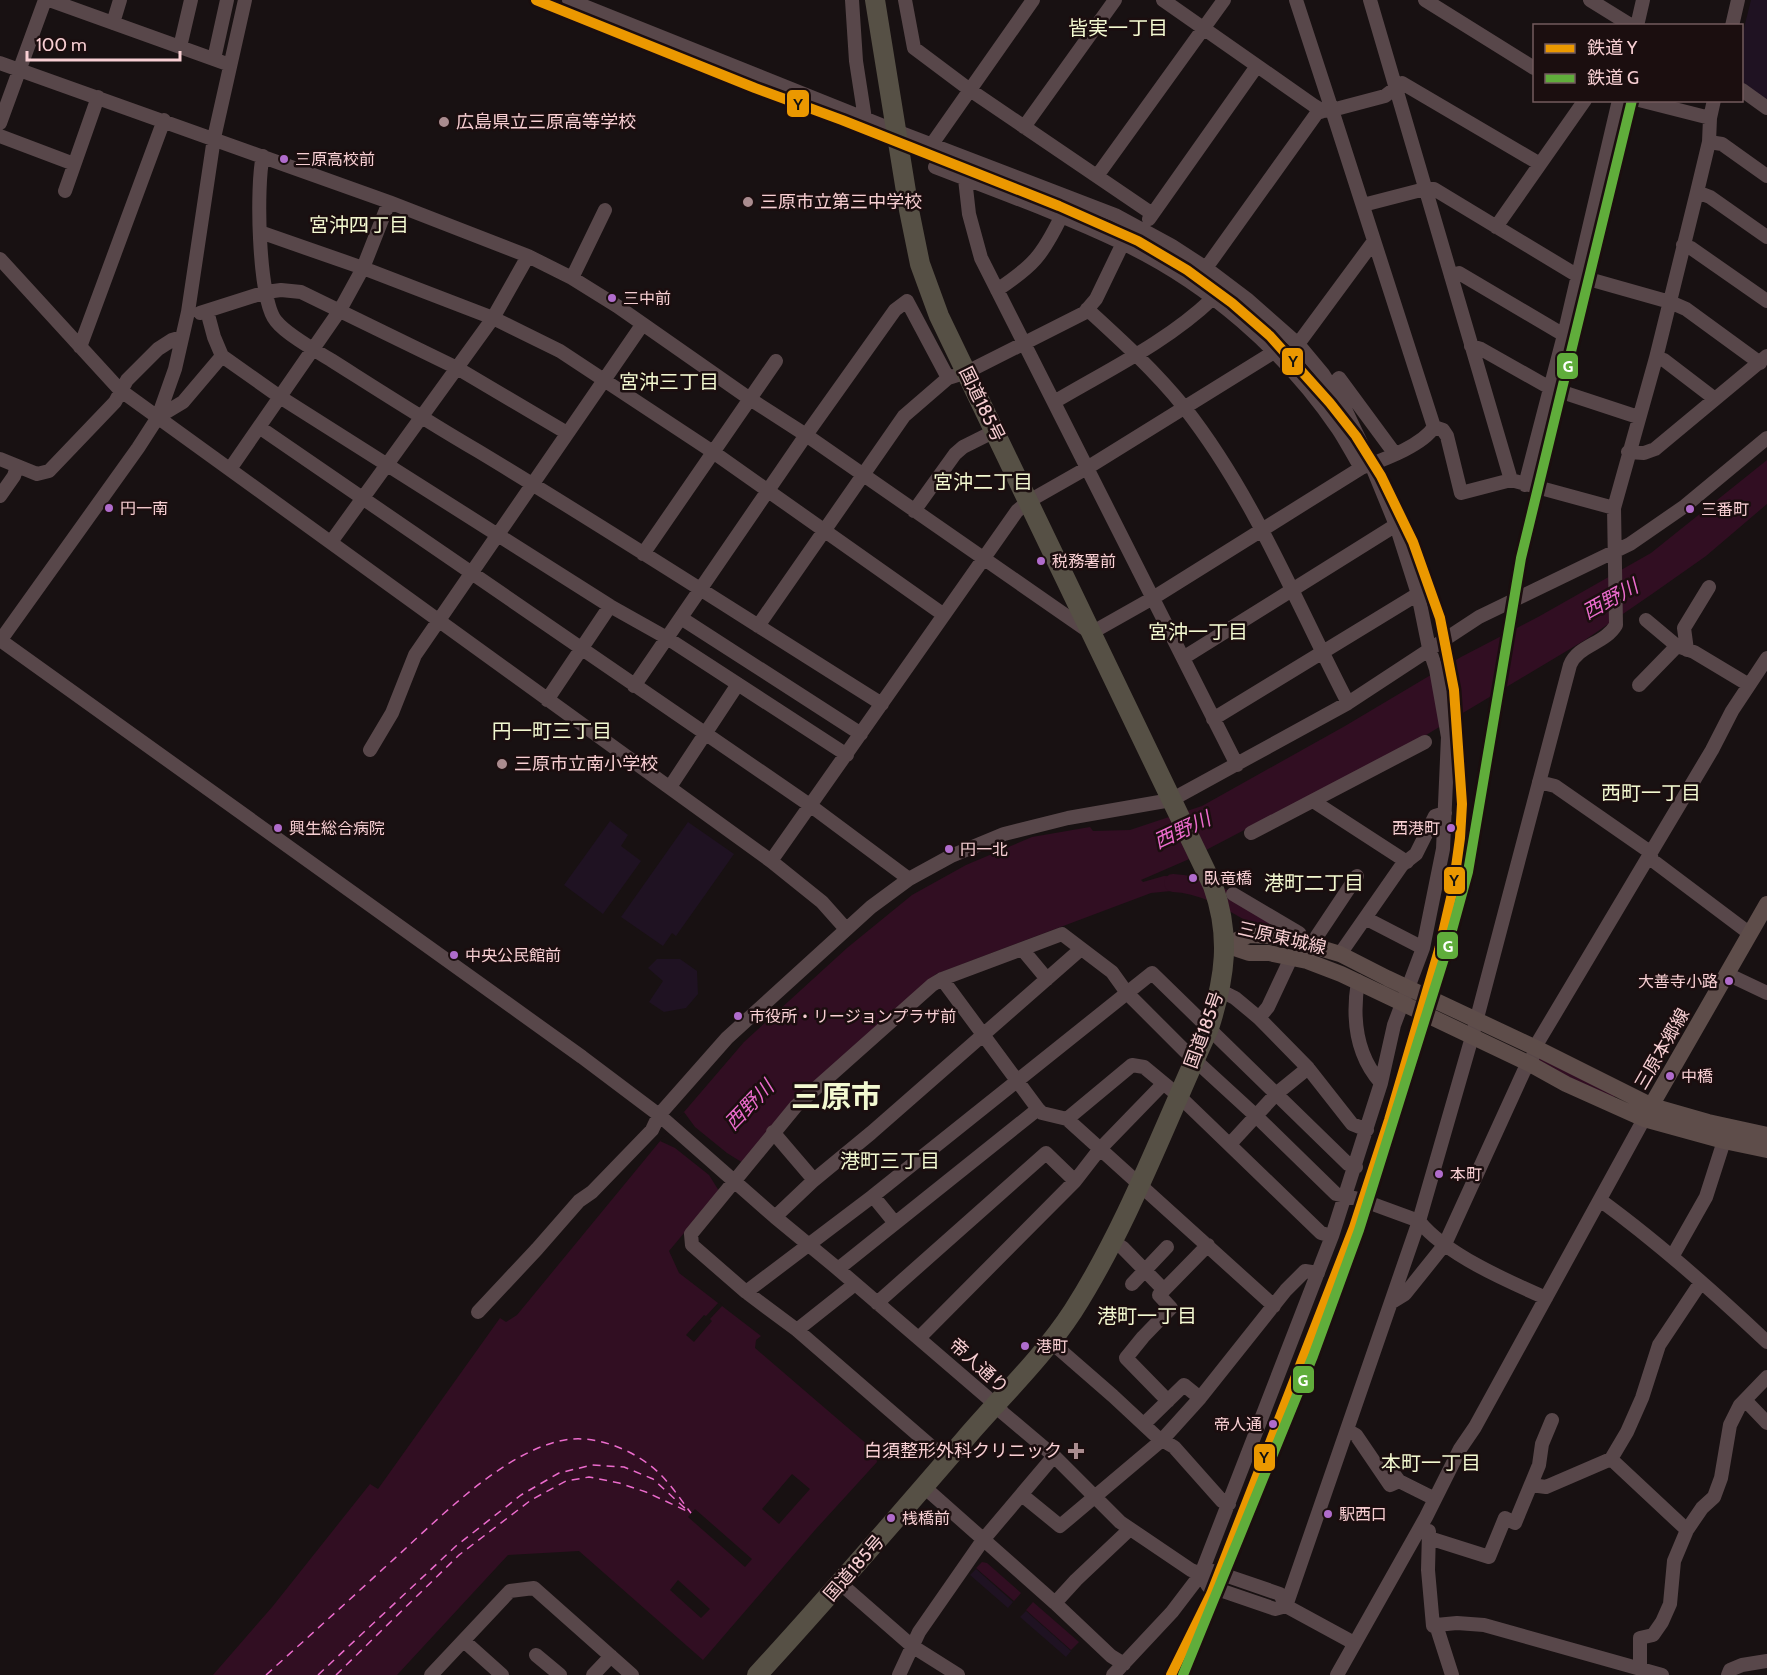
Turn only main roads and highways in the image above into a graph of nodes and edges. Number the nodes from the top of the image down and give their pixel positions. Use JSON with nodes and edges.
{"nodes":[{"id":1,"x":875,"y":0,"type":"edge"},
{"id":2,"x":884,"y":0,"type":"edge"},
{"id":3,"x":896,"y":131,"type":"junction"},
{"id":4,"x":1767,"y":904,"type":"edge"},
{"id":5,"x":1225,"y":945,"type":"junction"},
{"id":6,"x":1404,"y":995,"type":"junction"},
{"id":7,"x":1648,"y":1112,"type":"junction"},
{"id":8,"x":1767,"y":1135,"type":"edge"},
{"id":9,"x":1767,"y":1150,"type":"edge"},
{"id":10,"x":757,"y":1675,"type":"edge"}],
"edges":[{"from":1,"to":3,"type":"highway","name":"国道185号"},
{"from":2,"to":3,"type":"highway","name":"国道185号"},
{"from":3,"to":5,"type":"highway","name":"国道185号"},
{"from":4,"to":7,"type":"main road","name":"三原本郷線"},
{"from":5,"to":6,"type":"main road","name":"三原東城線"},
{"from":5,"to":6,"type":"main road","name":"三原東城線"},
{"from":5,"to":10,"type":"highway","name":"国道185号"},
{"from":6,"to":7,"type":"main road","name":"三原東城線"},
{"from":6,"to":7,"type":"main road","name":"三原東城線"},
{"from":7,"to":8,"type":"main road","name":"三原東城線"},
{"from":7,"to":9,"type":"main road","name":"三原東城線"}]}
